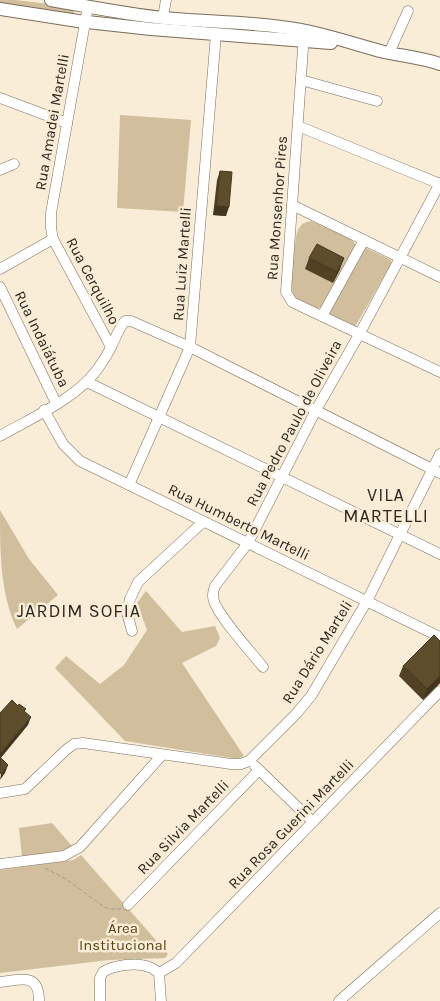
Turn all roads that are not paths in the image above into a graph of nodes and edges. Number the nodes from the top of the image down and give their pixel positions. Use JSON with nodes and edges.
{"nodes":[{"id":1,"x":51,"y":0,"type":"edge"},
{"id":2,"x":166,"y":0,"type":"edge"},
{"id":3,"x":88,"y":6,"type":"junction"},
{"id":4,"x":0,"y":9,"type":"edge"},
{"id":5,"x":408,"y":12,"type":"dead end"},
{"id":6,"x":163,"y":18,"type":"junction"},
{"id":7,"x":85,"y":21,"type":"junction"},
{"id":8,"x":216,"y":34,"type":"junction"},
{"id":9,"x":304,"y":36,"type":"junction"},
{"id":10,"x":389,"y":53,"type":"junction"},
{"id":11,"x":440,"y":64,"type":"edge"},
{"id":12,"x":301,"y":80,"type":"junction"},
{"id":13,"x":0,"y":98,"type":"edge"},
{"id":14,"x":377,"y":101,"type":"dead end"},
{"id":15,"x":67,"y":123,"type":"junction"},
{"id":16,"x":298,"y":126,"type":"junction"},
{"id":17,"x":14,"y":164,"type":"dead end"},
{"id":18,"x":0,"y":170,"type":"edge"},
{"id":19,"x":440,"y":184,"type":"edge"},
{"id":20,"x":292,"y":205,"type":"junction"},
{"id":21,"x":51,"y":228,"type":"joint"},
{"id":22,"x":54,"y":239,"type":"junction"},
{"id":23,"x":364,"y":240,"type":"junction"},
{"id":24,"x":401,"y":258,"type":"junction"},
{"id":25,"x":0,"y":269,"type":"edge"},
{"id":26,"x":440,"y":277,"type":"edge"},
{"id":27,"x":0,"y":287,"type":"edge"},
{"id":28,"x":322,"y":316,"type":"junction"},
{"id":29,"x":97,"y":320,"type":"junction"},
{"id":30,"x":123,"y":323,"type":"junction"},
{"id":31,"x":360,"y":333,"type":"junction"},
{"id":32,"x":111,"y":347,"type":"junction"},
{"id":33,"x":190,"y":347,"type":"junction"},
{"id":34,"x":440,"y":372,"type":"edge"},
{"id":35,"x":87,"y":382,"type":"junction"},
{"id":36,"x":56,"y":403,"type":"junction"},
{"id":37,"x":44,"y":410,"type":"junction"},
{"id":38,"x":316,"y":410,"type":"junction"},
{"id":39,"x":160,"y":416,"type":"junction"},
{"id":40,"x":0,"y":436,"type":"edge"},
{"id":41,"x":440,"y":454,"type":"edge"},
{"id":42,"x":436,"y":471,"type":"edge"},
{"id":43,"x":282,"y":476,"type":"junction"},
{"id":44,"x":129,"y":485,"type":"junction"},
{"id":45,"x":203,"y":522,"type":"junction"},
{"id":46,"x":400,"y":534,"type":"junction"},
{"id":47,"x":248,"y":543,"type":"junction"},
{"id":48,"x":440,"y":554,"type":"edge"},
{"id":49,"x":367,"y":601,"type":"junction"},
{"id":50,"x":132,"y":631,"type":"dead end"},
{"id":51,"x":440,"y":637,"type":"edge"},
{"id":52,"x":263,"y":667,"type":"dead end"},
{"id":53,"x":440,"y":691,"type":"edge"},
{"id":54,"x":162,"y":755,"type":"junction"},
{"id":55,"x":249,"y":761,"type":"junction"},
{"id":56,"x":259,"y":770,"type":"junction"},
{"id":57,"x":0,"y":793,"type":"edge"},
{"id":58,"x":313,"y":822,"type":"junction"},
{"id":59,"x":0,"y":864,"type":"edge"},
{"id":60,"x":128,"y":905,"type":"road end"},
{"id":61,"x":440,"y":913,"type":"edge"},
{"id":62,"x":160,"y":974,"type":"junction"},
{"id":63,"x":0,"y":982,"type":"edge"},
{"id":64,"x":39,"y":1001,"type":"edge"},
{"id":65,"x":100,"y":1001,"type":"edge"},
{"id":66,"x":161,"y":1001,"type":"edge"},
{"id":67,"x":339,"y":1001,"type":"edge"}],
"edges":[{"from":1,"to":3,"type":"main road"},
{"from":2,"to":6,"type":"street"},
{"from":3,"to":6,"type":"main road"},
{"from":3,"to":7,"type":"street","name":"Rua Amadei Martelli"},
{"from":4,"to":7,"type":"main road"},
{"from":5,"to":10,"type":"street"},
{"from":6,"to":9,"type":"main road"},
{"from":7,"to":8,"type":"main road"},
{"from":7,"to":15,"type":"street","name":"Rua Amadei Martelli"},
{"from":8,"to":9,"type":"main road"},
{"from":8,"to":33,"type":"street","name":"Rua Luiz Martelli"},
{"from":9,"to":10,"type":"main road"},
{"from":9,"to":12,"type":"street","name":"Rua Monsenhor Pires"},
{"from":10,"to":11,"type":"main road"},
{"from":12,"to":14,"type":"street"},
{"from":12,"to":16,"type":"street","name":"Rua Monsenhor Pires"},
{"from":13,"to":15,"type":"street"},
{"from":15,"to":21,"type":"street","name":"Rua Amadei Martelli"},
{"from":16,"to":19,"type":"street"},
{"from":16,"to":20,"type":"street","name":"Rua Monsenhor Pires"},
{"from":17,"to":18,"type":"street"},
{"from":19,"to":24,"type":"street","name":"Rua Pedro Paulo de Oliveira"},
{"from":20,"to":23,"type":"street"},
{"from":20,"to":28,"type":"street","name":"Rua Monsenhor Pires"},
{"from":21,"to":22,"type":"street","name":"Rua Cerquilho"},
{"from":22,"to":25,"type":"street"},
{"from":22,"to":29,"type":"street","name":"Rua Cerquilho"},
{"from":23,"to":24,"type":"street"},
{"from":23,"to":28,"type":"street"},
{"from":24,"to":26,"type":"street"},
{"from":24,"to":31,"type":"street","name":"Rua Pedro Paulo de Oliveira"},
{"from":27,"to":36,"type":"street","name":"Rua Indaiátuba"},
{"from":28,"to":31,"type":"street","name":"Rua Monsenhor Pires"},
{"from":29,"to":30,"type":"street"},
{"from":29,"to":32,"type":"street","name":"Rua Cerquilho"},
{"from":30,"to":32,"type":"street"},
{"from":30,"to":33,"type":"street"},
{"from":31,"to":34,"type":"street","name":"Rua Monsenhor Pires"},
{"from":31,"to":38,"type":"street","name":"Rua Pedro Paulo de Oliveira"},
{"from":32,"to":35,"type":"street"},
{"from":33,"to":38,"type":"street"},
{"from":33,"to":39,"type":"street","name":"Rua Luiz Martelli"},
{"from":35,"to":36,"type":"street"},
{"from":35,"to":39,"type":"street"},
{"from":36,"to":37,"type":"street"},
{"from":37,"to":40,"type":"street"},
{"from":37,"to":44,"type":"street","name":"Rua Humberto Martelli"},
{"from":38,"to":42,"type":"street"},
{"from":38,"to":43,"type":"street","name":"Rua Pedro Paulo de Oliveira"},
{"from":39,"to":43,"type":"street"},
{"from":39,"to":44,"type":"street","name":"Rua Luiz Martelli"},
{"from":41,"to":42,"type":"street","name":"Rua Dário Marteli"},
{"from":42,"to":46,"type":"street","name":"Rua Dário Marteli"},
{"from":43,"to":46,"type":"street"},
{"from":43,"to":47,"type":"street","name":"Rua Pedro Paulo de Oliveira"},
{"from":44,"to":45,"type":"street","name":"Rua Humberto Martelli"},
{"from":45,"to":47,"type":"street","name":"Rua Humberto Martelli"},
{"from":45,"to":50,"type":"street"},
{"from":46,"to":48,"type":"street"},
{"from":46,"to":49,"type":"street","name":"Rua Dário Marteli"},
{"from":47,"to":49,"type":"street","name":"Rua Humberto Martelli"},
{"from":47,"to":52,"type":"street","name":"Rua Pedro Paulo de Oliveira"},
{"from":49,"to":51,"type":"street","name":"Rua Humberto Martelli"},
{"from":49,"to":55,"type":"street","name":"Rua Dário Marteli"},
{"from":53,"to":58,"type":"street","name":"Rua Rosa Guerini Martelli"},
{"from":54,"to":55,"type":"street"},
{"from":54,"to":57,"type":"street"},
{"from":54,"to":59,"type":"street"},
{"from":55,"to":56,"type":"street"},
{"from":56,"to":58,"type":"street"},
{"from":56,"to":60,"type":"street","name":"Rua Silvia Martelli"},
{"from":58,"to":62,"type":"street","name":"Rua Rosa Guerini Martelli"},
{"from":61,"to":67,"type":"street"},
{"from":62,"to":65,"type":"street"},
{"from":62,"to":66,"type":"street"},
{"from":63,"to":64,"type":"street"}]}
